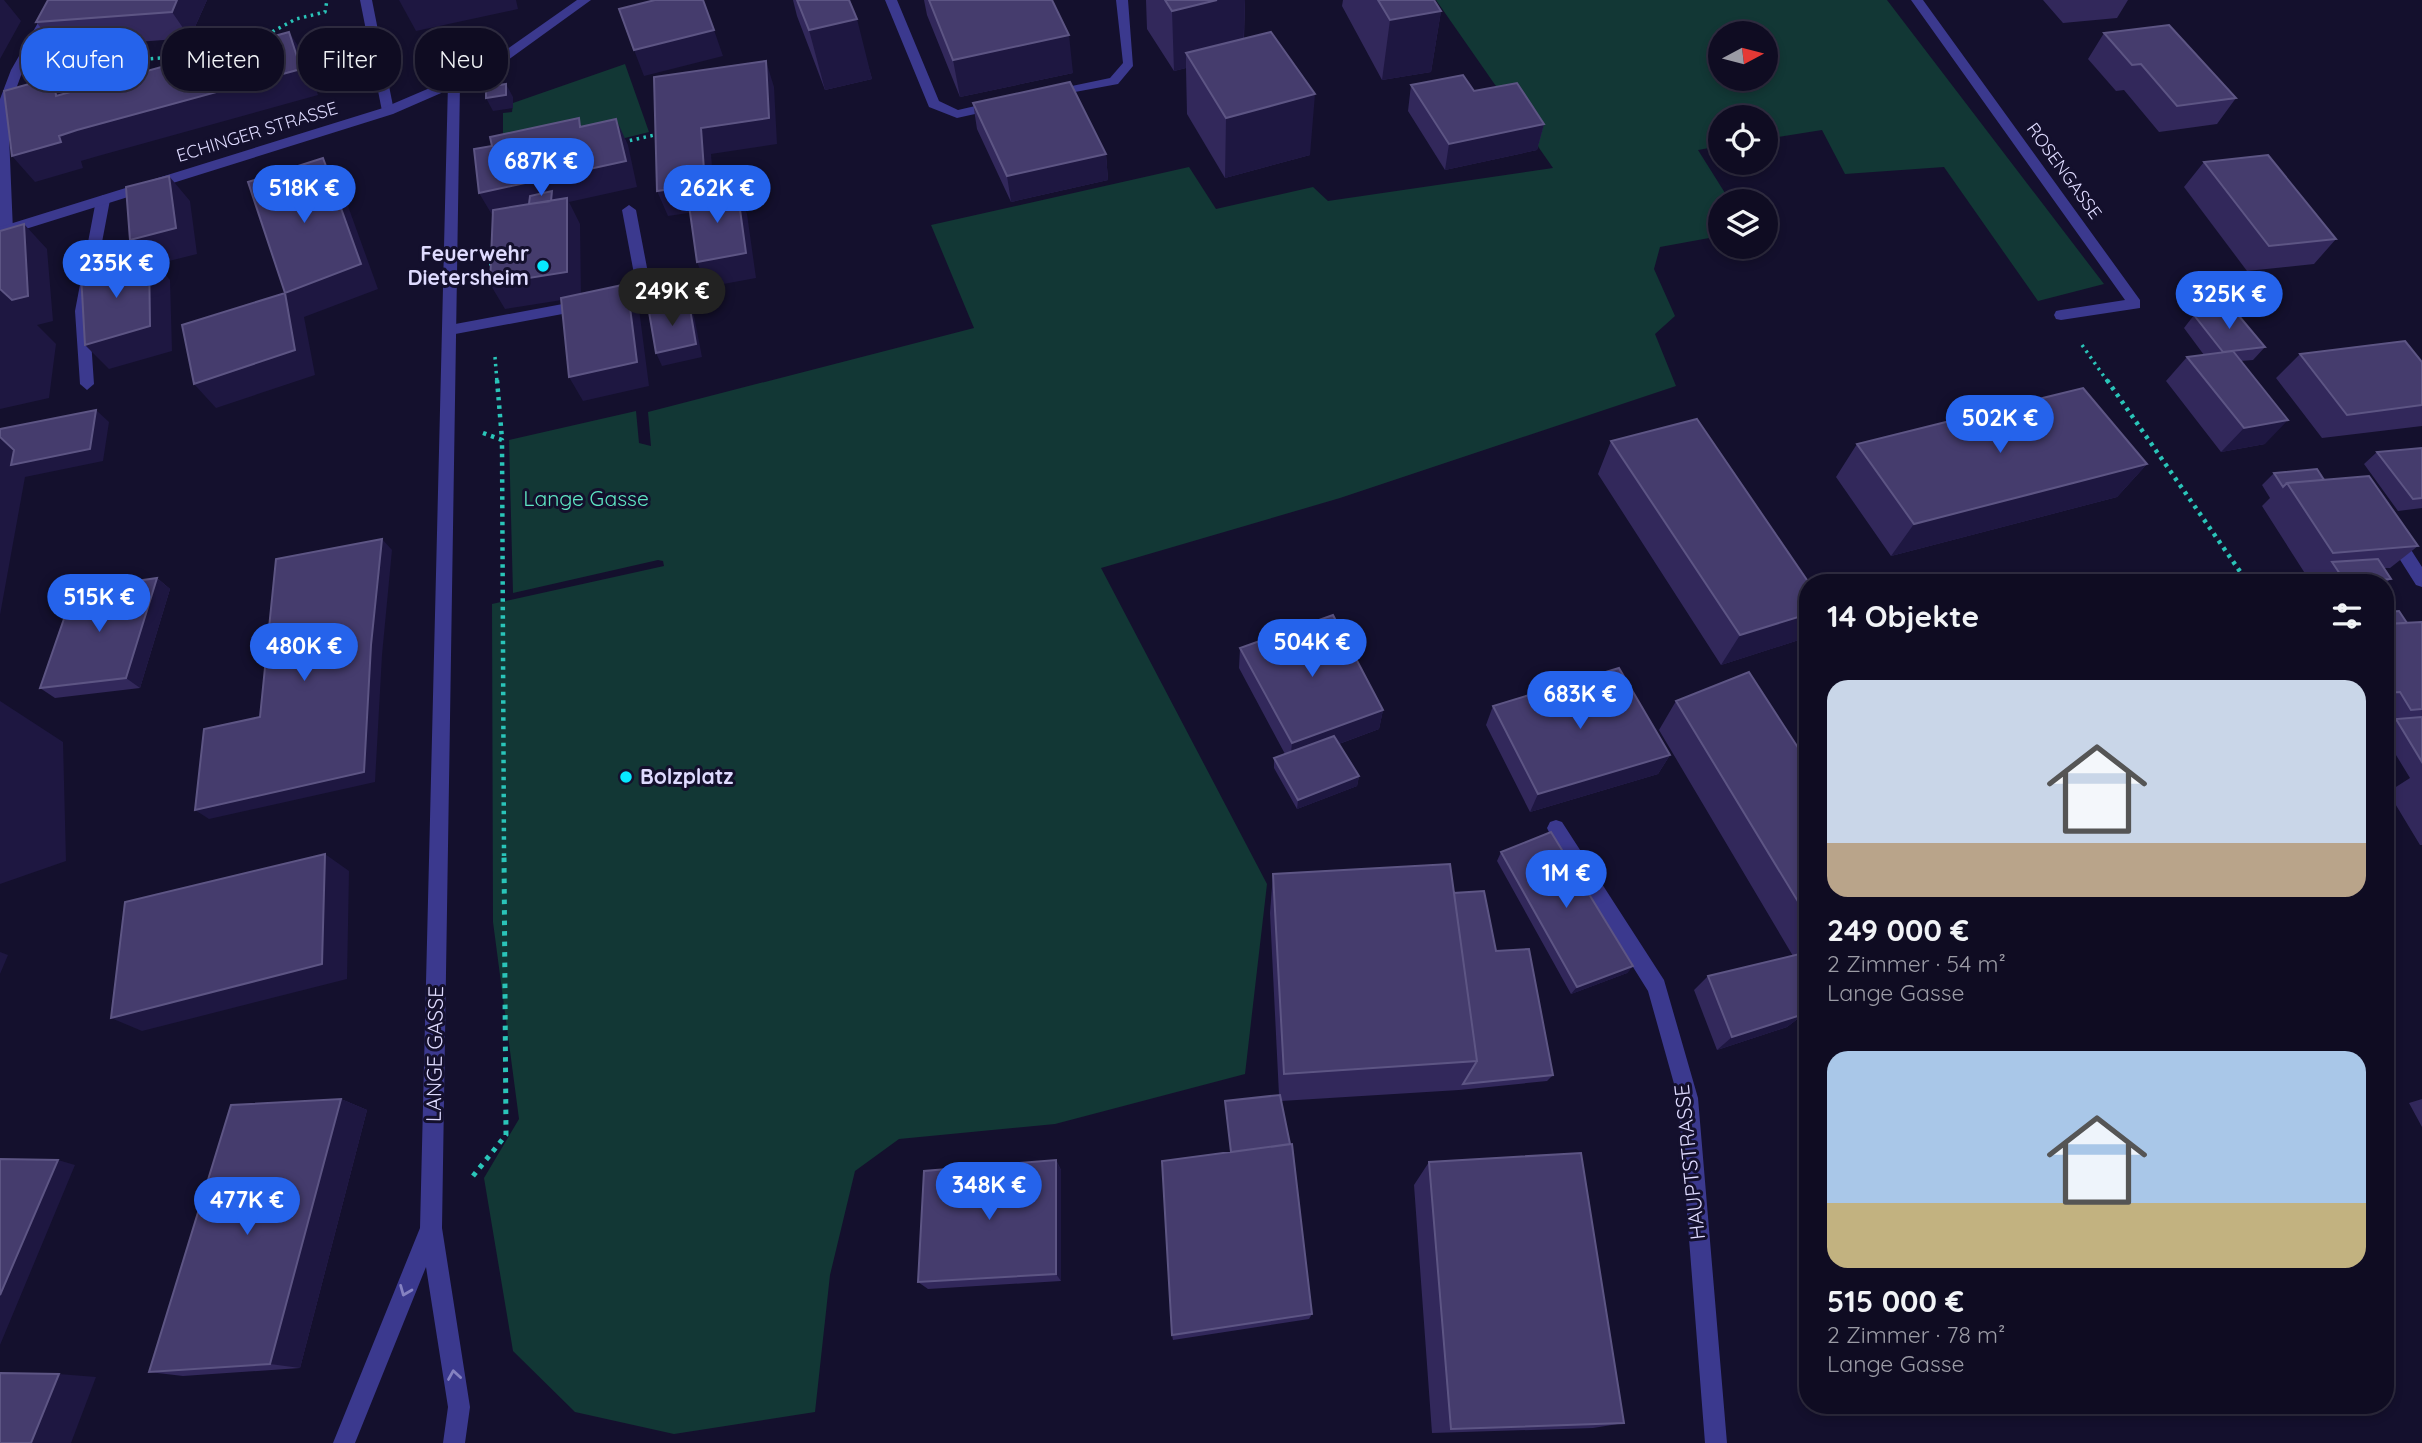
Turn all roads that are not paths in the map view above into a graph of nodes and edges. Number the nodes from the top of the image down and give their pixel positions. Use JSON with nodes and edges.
{"nodes":[{"id":1,"x":57,"y":0,"type":"edge"},
{"id":2,"x":366,"y":0,"type":"edge"},
{"id":3,"x":585,"y":0,"type":"edge"},
{"id":4,"x":891,"y":0,"type":"edge"},
{"id":5,"x":1122,"y":0,"type":"edge"},
{"id":6,"x":1917,"y":0,"type":"edge"},
{"id":7,"x":508,"y":54,"type":"edge"},
{"id":8,"x":435,"y":91,"type":"edge"},
{"id":9,"x":454,"y":91,"type":"edge"},
{"id":10,"x":1035,"y":97,"type":"edge"},
{"id":11,"x":1009,"y":103,"type":"edge"},
{"id":12,"x":388,"y":111,"type":"junction"},
{"id":13,"x":103,"y":200,"type":"junction"},
{"id":14,"x":629,"y":210,"type":"dead end"},
{"id":15,"x":3,"y":232,"type":"edge"},
{"id":16,"x":2061,"y":315,"type":"road end"},
{"id":17,"x":450,"y":330,"type":"junction"},
{"id":18,"x":88,"y":384,"type":"dead end"},
{"id":19,"x":2381,"y":519,"type":"edge"},
{"id":20,"x":2422,"y":580,"type":"edge"},
{"id":21,"x":1556,"y":828,"type":"dead end"},
{"id":22,"x":431,"y":1228,"type":"junction"},
{"id":23,"x":344,"y":1443,"type":"edge"},
{"id":24,"x":454,"y":1443,"type":"edge"},
{"id":25,"x":1716,"y":1443,"type":"edge"}],
"edges":[{"from":1,"to":15,"type":"street"},
{"from":2,"to":12,"type":"street"},
{"from":3,"to":7,"type":"street","name":"ECHINGER STRASSE"},
{"from":4,"to":11,"type":"street"},
{"from":5,"to":10,"type":"street"},
{"from":6,"to":16,"type":"street","name":"ROSENGASSE"},
{"from":8,"to":12,"type":"street","name":"ECHINGER STRASSE"},
{"from":9,"to":17,"type":"street","name":"LANGE GASSE"},
{"from":12,"to":13,"type":"street","name":"ECHINGER STRASSE"},
{"from":13,"to":15,"type":"street","name":"ECHINGER STRASSE"},
{"from":13,"to":18,"type":"street"},
{"from":14,"to":17,"type":"street"},
{"from":17,"to":22,"type":"street","name":"LANGE GASSE"},
{"from":19,"to":20,"type":"street"},
{"from":21,"to":25,"type":"street","name":"HAUPTSTRASSE"},
{"from":22,"to":23,"type":"street","name":"LANGE GASSE","one_way":true},
{"from":24,"to":22,"type":"street","name":"LANGE GASSE","one_way":true}]}
